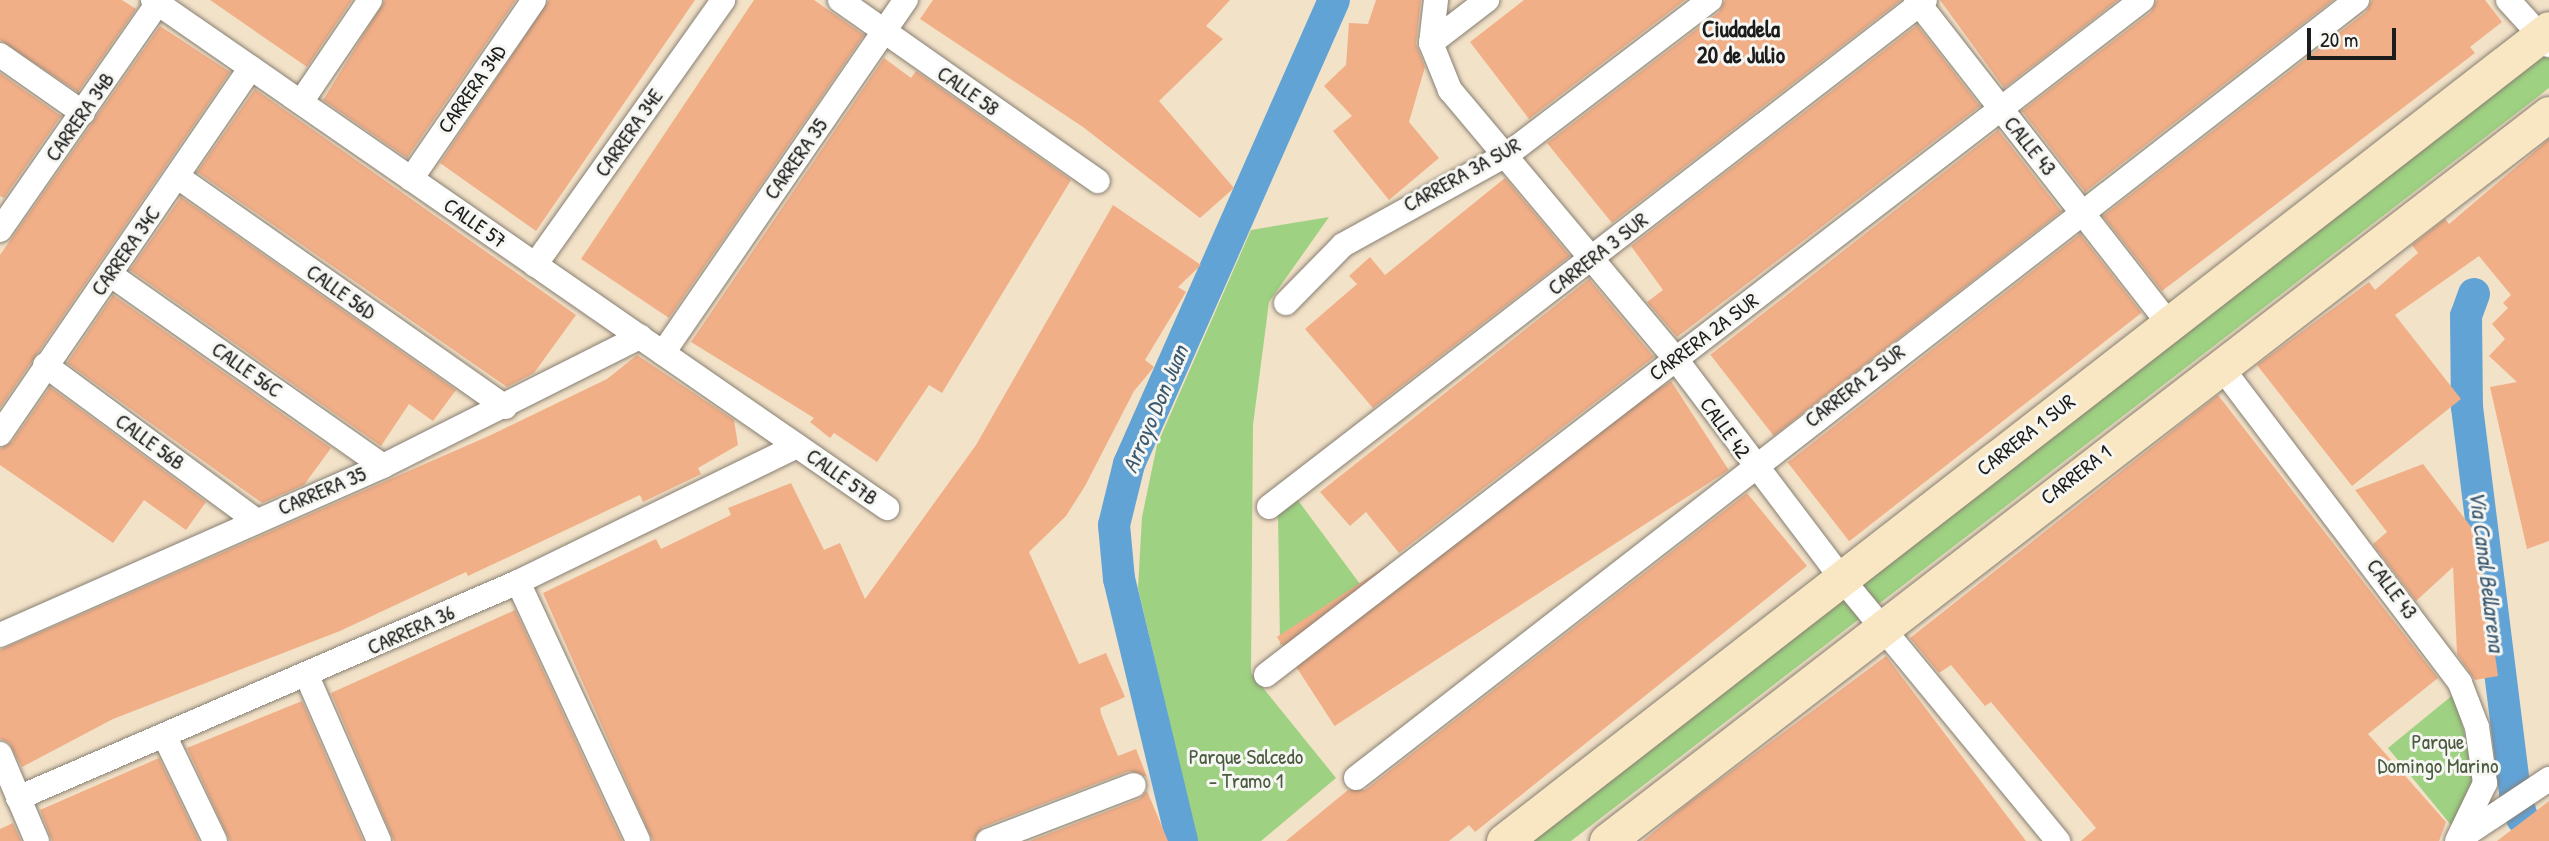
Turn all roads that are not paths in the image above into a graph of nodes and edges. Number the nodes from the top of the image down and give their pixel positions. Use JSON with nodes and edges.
{"nodes":[{"id":1,"x":370,"y":0,"type":"edge"},
{"id":2,"x":534,"y":0,"type":"edge"},
{"id":3,"x":723,"y":0,"type":"edge"},
{"id":4,"x":840,"y":0,"type":"edge"},
{"id":5,"x":906,"y":0,"type":"edge"},
{"id":6,"x":1436,"y":0,"type":"edge"},
{"id":7,"x":1487,"y":0,"type":"edge"},
{"id":8,"x":1710,"y":0,"type":"edge"},
{"id":9,"x":2142,"y":0,"type":"edge"},
{"id":10,"x":2357,"y":0,"type":"edge"},
{"id":11,"x":2508,"y":0,"type":"edge"},
{"id":12,"x":1920,"y":1,"type":"edge"},
{"id":13,"x":156,"y":2,"type":"edge"},
{"id":14,"x":185,"y":9,"type":"edge"},
{"id":15,"x":884,"y":32,"type":"junction"},
{"id":16,"x":2546,"y":37,"type":"edge"},
{"id":17,"x":1431,"y":43,"type":"junction"},
{"id":18,"x":0,"y":55,"type":"edge"},
{"id":19,"x":251,"y":68,"type":"junction"},
{"id":20,"x":301,"y":102,"type":"junction"},
{"id":21,"x":2002,"y":111,"type":"junction"},
{"id":22,"x":83,"y":114,"type":"junction"},
{"id":23,"x":2549,"y":114,"type":"edge"},
{"id":24,"x":1508,"y":154,"type":"junction"},
{"id":25,"x":178,"y":177,"type":"junction"},
{"id":26,"x":411,"y":179,"type":"junction"},
{"id":27,"x":1098,"y":181,"type":"dead end"},
{"id":28,"x":2082,"y":211,"type":"junction"},
{"id":29,"x":1,"y":226,"type":"edge"},
{"id":30,"x":1594,"y":258,"type":"junction"},
{"id":31,"x":536,"y":265,"type":"junction"},
{"id":32,"x":111,"y":275,"type":"junction"},
{"id":33,"x":1286,"y":303,"type":"dead end"},
{"id":34,"x":2169,"y":324,"type":"junction"},
{"id":35,"x":640,"y":337,"type":"junction"},
{"id":36,"x":663,"y":353,"type":"junction"},
{"id":37,"x":1675,"y":358,"type":"junction"},
{"id":38,"x":2219,"y":364,"type":"junction"},
{"id":39,"x":45,"y":365,"type":"junction"},
{"id":40,"x":505,"y":407,"type":"junction"},
{"id":41,"x":0,"y":434,"type":"edge"},
{"id":42,"x":797,"y":446,"type":"junction"},
{"id":43,"x":1752,"y":465,"type":"junction"},
{"id":44,"x":383,"y":466,"type":"junction"},
{"id":45,"x":1269,"y":507,"type":"dead end"},
{"id":46,"x":887,"y":508,"type":"dead end"},
{"id":47,"x":255,"y":520,"type":"junction"},
{"id":48,"x":1842,"y":579,"type":"junction"},
{"id":49,"x":518,"y":582,"type":"junction"},
{"id":50,"x":1881,"y":627,"type":"junction"},
{"id":51,"x":0,"y":635,"type":"edge"},
{"id":52,"x":1266,"y":675,"type":"dead end"},
{"id":53,"x":307,"y":676,"type":"junction"},
{"id":54,"x":166,"y":738,"type":"junction"},
{"id":55,"x":0,"y":754,"type":"edge"},
{"id":56,"x":1356,"y":778,"type":"dead end"},
{"id":57,"x":2540,"y":784,"type":"edge"},
{"id":58,"x":1134,"y":785,"type":"dead end"},
{"id":59,"x":18,"y":798,"type":"junction"},
{"id":60,"x":37,"y":841,"type":"edge"},
{"id":61,"x":215,"y":841,"type":"edge"},
{"id":62,"x":379,"y":841,"type":"edge"},
{"id":63,"x":638,"y":841,"type":"edge"},
{"id":64,"x":988,"y":841,"type":"edge"},
{"id":65,"x":1504,"y":841,"type":"edge"},
{"id":66,"x":1607,"y":841,"type":"edge"},
{"id":67,"x":2058,"y":841,"type":"edge"},
{"id":68,"x":2457,"y":841,"type":"edge"}],
"edges":[{"from":1,"to":20,"type":"street"},
{"from":2,"to":26,"type":"street","name":"CARRERA 34D"},
{"from":3,"to":31,"type":"street","name":"CARRERA 34E"},
{"from":4,"to":15,"type":"street","name":"CALLE 58"},
{"from":5,"to":15,"type":"street","name":"CARRERA 35"},
{"from":6,"to":17,"type":"street","name":"CALLE 42"},
{"from":7,"to":17,"type":"street"},
{"from":8,"to":24,"type":"street","name":"CARRERA 3A SUR"},
{"from":9,"to":21,"type":"street","name":"CARRERA 2A SUR"},
{"from":10,"to":28,"type":"street","name":"CARRERA 2 SUR"},
{"from":11,"to":16,"type":"street"},
{"from":12,"to":21,"type":"street","name":"CALLE 43"},
{"from":12,"to":30,"type":"street","name":"CARRERA 3 SUR"},
{"from":13,"to":14,"type":"street","name":"CALLE 57"},
{"from":13,"to":22,"type":"street","name":"CARRERA 34B"},
{"from":14,"to":19,"type":"street","name":"CALLE 57"},
{"from":15,"to":27,"type":"street","name":"CALLE 58"},
{"from":15,"to":36,"type":"street","name":"CARRERA 35"},
{"from":16,"to":34,"type":"street","name":"CARRERA 1 SUR"},
{"from":17,"to":24,"type":"street","name":"CALLE 42"},
{"from":18,"to":22,"type":"street"},
{"from":19,"to":20,"type":"street","name":"CALLE 57"},
{"from":19,"to":25,"type":"street","name":"CARRERA 34C"},
{"from":20,"to":26,"type":"street","name":"CALLE 57"},
{"from":21,"to":28,"type":"street","name":"CALLE 43"},
{"from":21,"to":37,"type":"street","name":"CARRERA 2A SUR"},
{"from":22,"to":29,"type":"street","name":"CARRERA 34B"},
{"from":23,"to":38,"type":"street","name":"CARRERA 1"},
{"from":24,"to":30,"type":"street","name":"CALLE 42"},
{"from":24,"to":33,"type":"street","name":"CARRERA 3A SUR"},
{"from":25,"to":32,"type":"street","name":"CARRERA 34C"},
{"from":25,"to":40,"type":"street","name":"CALLE 56D"},
{"from":26,"to":31,"type":"street","name":"CALLE 57"},
{"from":28,"to":34,"type":"street","name":"CALLE 43"},
{"from":28,"to":43,"type":"street","name":"CARRERA 2 SUR"},
{"from":30,"to":37,"type":"street","name":"CALLE 42"},
{"from":30,"to":45,"type":"street","name":"CARRERA 3 SUR"},
{"from":31,"to":35,"type":"street","name":"CALLE 57"},
{"from":32,"to":39,"type":"street","name":"CARRERA 34C"},
{"from":32,"to":44,"type":"street","name":"CALLE 56C"},
{"from":34,"to":48,"type":"street","name":"CARRERA 1 SUR"},
{"from":35,"to":36,"type":"street","name":"CALLE 57"},
{"from":35,"to":40,"type":"street","name":"CARRERA 35"},
{"from":36,"to":42,"type":"street","name":"CALLE 57"},
{"from":37,"to":43,"type":"street","name":"CALLE 42"},
{"from":37,"to":52,"type":"street","name":"CARRERA 2A SUR"},
{"from":38,"to":50,"type":"street","name":"CARRERA 1"},
{"from":38,"to":68,"type":"street","name":"CALLE 43"},
{"from":39,"to":41,"type":"street","name":"CARRERA 34C"},
{"from":39,"to":47,"type":"street","name":"CALLE 56B"},
{"from":40,"to":44,"type":"street","name":"CARRERA 35"},
{"from":42,"to":46,"type":"street","name":"CALLE 57B"},
{"from":42,"to":49,"type":"street","name":"CARRERA 36"},
{"from":43,"to":48,"type":"street","name":"CALLE 42"},
{"from":43,"to":56,"type":"street","name":"CARRERA 2 SUR"},
{"from":44,"to":47,"type":"street","name":"CARRERA 35"},
{"from":47,"to":51,"type":"street","name":"CARRERA 35"},
{"from":48,"to":50,"type":"street","name":"CALLE 42"},
{"from":48,"to":65,"type":"street","name":"CARRERA 1 SUR"},
{"from":49,"to":53,"type":"street","name":"CARRERA 36"},
{"from":49,"to":63,"type":"street"},
{"from":50,"to":66,"type":"street","name":"CARRERA 1"},
{"from":50,"to":67,"type":"street","name":"CALLE 42"},
{"from":53,"to":54,"type":"street","name":"CARRERA 36"},
{"from":53,"to":62,"type":"street"},
{"from":54,"to":59,"type":"street","name":"CARRERA 36"},
{"from":54,"to":61,"type":"street"},
{"from":55,"to":59,"type":"street"},
{"from":57,"to":68,"type":"street"},
{"from":58,"to":64,"type":"street"},
{"from":59,"to":60,"type":"street"}]}
